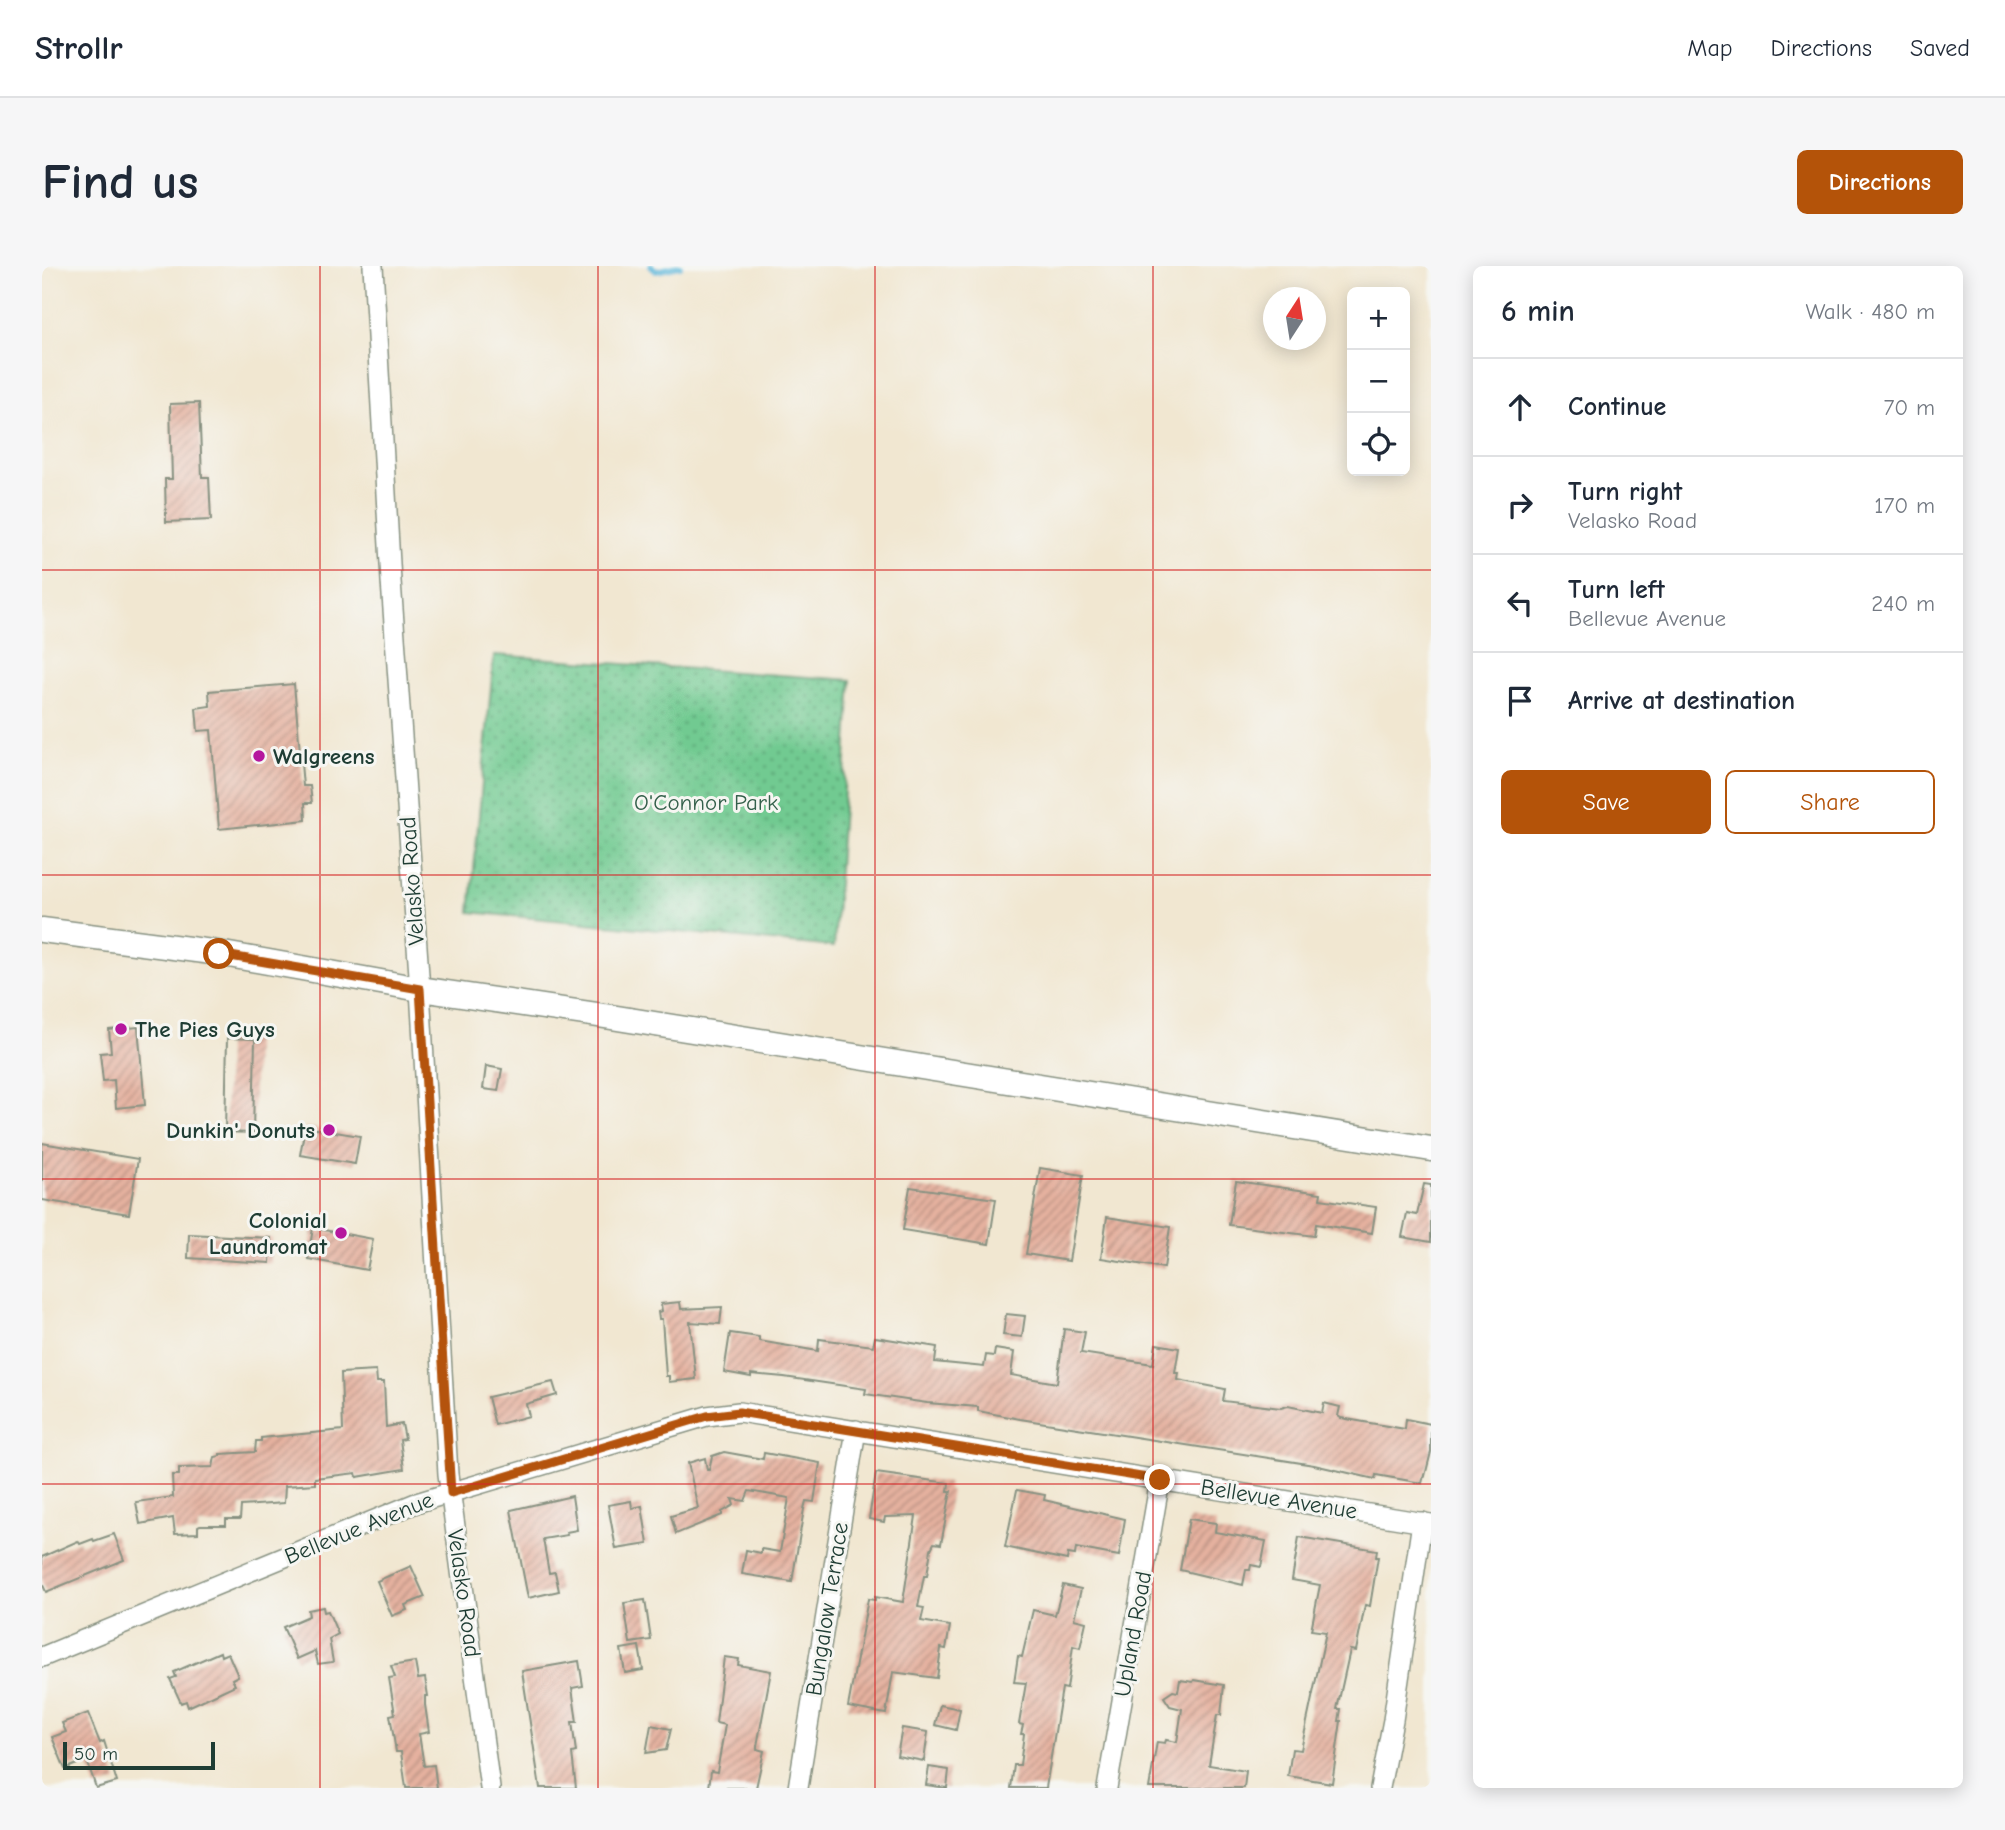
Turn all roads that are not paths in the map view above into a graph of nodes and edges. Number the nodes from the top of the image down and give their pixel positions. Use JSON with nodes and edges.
{"nodes":[{"id":1,"x":373,"y":266,"type":"edge"},
{"id":2,"x":42,"y":930,"type":"edge"},
{"id":3,"x":420,"y":989,"type":"junction"},
{"id":4,"x":1431,"y":1149,"type":"edge"},
{"id":5,"x":856,"y":1430,"type":"junction"},
{"id":6,"x":1160,"y":1480,"type":"junction"},
{"id":7,"x":451,"y":1493,"type":"junction"},
{"id":8,"x":1426,"y":1523,"type":"edge"},
{"id":9,"x":42,"y":1657,"type":"edge"},
{"id":10,"x":490,"y":1788,"type":"edge"},
{"id":11,"x":798,"y":1788,"type":"edge"},
{"id":12,"x":1107,"y":1788,"type":"edge"},
{"id":13,"x":1380,"y":1788,"type":"edge"}],
"edges":[{"from":1,"to":3,"type":"street","name":"Velasko Road"},
{"from":2,"to":3,"type":"main road"},
{"from":3,"to":4,"type":"main road"},
{"from":3,"to":7,"type":"street","name":"Velasko Road"},
{"from":5,"to":6,"type":"street","name":"Bellevue Avenue"},
{"from":5,"to":7,"type":"street","name":"Bellevue Avenue"},
{"from":5,"to":11,"type":"street","name":"Bungalow Terrace"},
{"from":6,"to":8,"type":"street","name":"Bellevue Avenue"},
{"from":6,"to":12,"type":"street","name":"Upland Road"},
{"from":7,"to":9,"type":"street","name":"Bellevue Avenue"},
{"from":7,"to":10,"type":"street","name":"Velasko Road"},
{"from":8,"to":13,"type":"street"}]}
